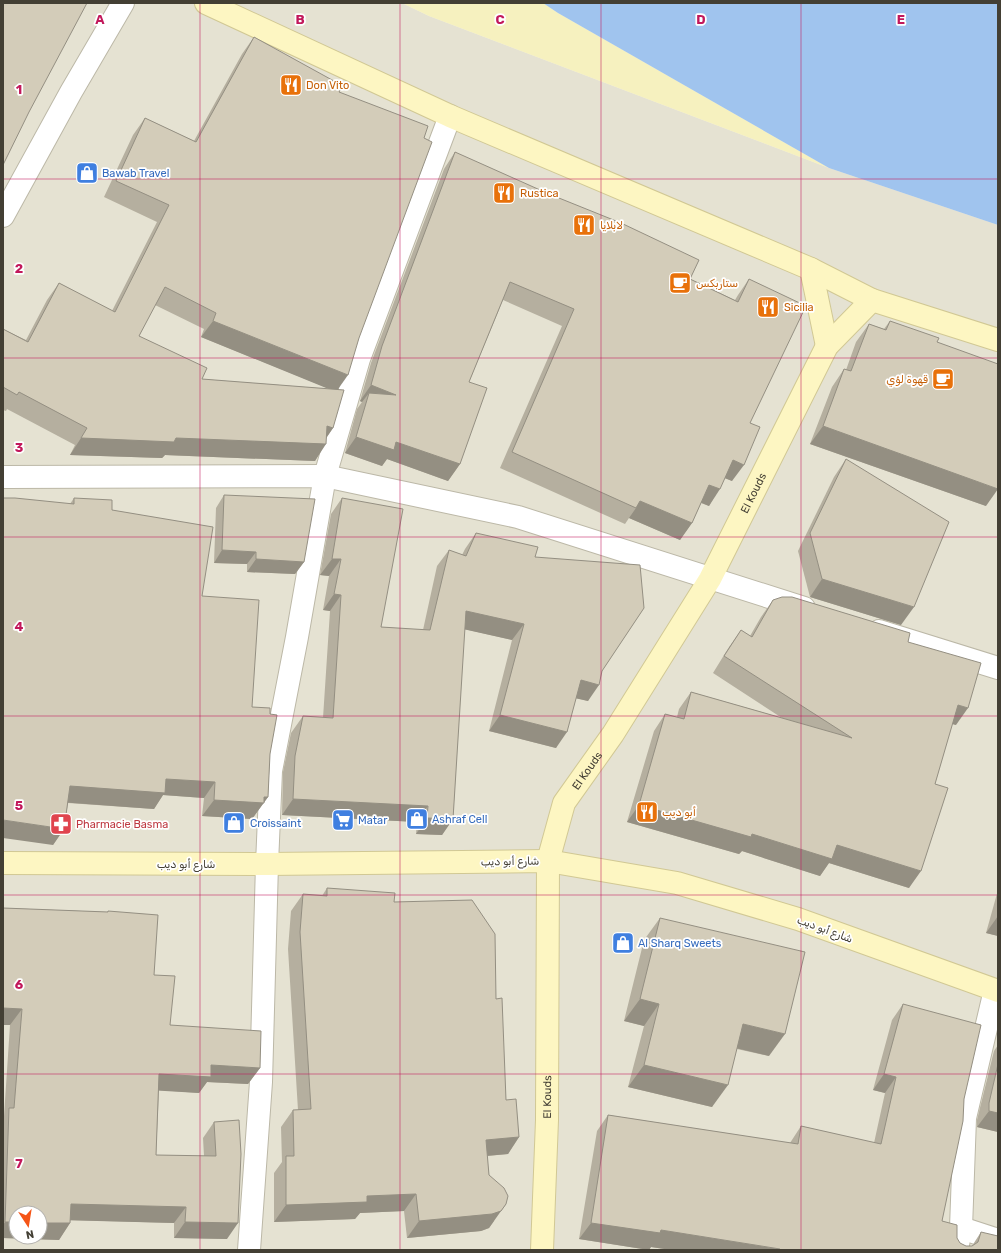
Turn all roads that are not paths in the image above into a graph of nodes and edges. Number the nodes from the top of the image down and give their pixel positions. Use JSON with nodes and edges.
{"nodes":[{"id":1,"x":123,"y":3,"type":"edge"},
{"id":2,"x":206,"y":3,"type":"edge"},
{"id":3,"x":450,"y":116,"type":"junction"},
{"id":4,"x":3,"y":216,"type":"edge"},
{"id":5,"x":811,"y":269,"type":"junction"},
{"id":6,"x":872,"y":300,"type":"junction"},
{"id":7,"x":998,"y":340,"type":"edge"},
{"id":8,"x":827,"y":346,"type":"junction"},
{"id":9,"x":325,"y":476,"type":"junction"},
{"id":10,"x":3,"y":477,"type":"edge"},
{"id":11,"x":710,"y":579,"type":"junction"},
{"id":12,"x":824,"y":614,"type":"edge"},
{"id":13,"x":862,"y":626,"type":"edge"},
{"id":14,"x":998,"y":668,"type":"edge"},
{"id":15,"x":548,"y":861,"type":"junction"},
{"id":16,"x":3,"y":863,"type":"edge"},
{"id":17,"x":267,"y":864,"type":"junction"},
{"id":18,"x":996,"y":990,"type":"edge"},
{"id":19,"x":961,"y":1228,"type":"junction"},
{"id":20,"x":998,"y":1240,"type":"edge"},
{"id":21,"x":250,"y":1250,"type":"edge"},
{"id":22,"x":542,"y":1250,"type":"edge"},
{"id":23,"x":957,"y":1250,"type":"edge"}],
"edges":[{"from":1,"to":4,"type":"street"},
{"from":2,"to":3,"type":"main road"},
{"from":3,"to":5,"type":"main road"},
{"from":3,"to":9,"type":"street"},
{"from":5,"to":6,"type":"main road"},
{"from":5,"to":8,"type":"main road"},
{"from":6,"to":7,"type":"main road"},
{"from":6,"to":8,"type":"main road","name":"El Kouds"},
{"from":8,"to":11,"type":"main road","name":"El Kouds"},
{"from":9,"to":10,"type":"street"},
{"from":9,"to":11,"type":"street"},
{"from":9,"to":17,"type":"street"},
{"from":11,"to":12,"type":"street"},
{"from":11,"to":15,"type":"main road","name":"El Kouds"},
{"from":13,"to":14,"type":"street"},
{"from":15,"to":17,"type":"main road","name":"شارع أبو ديب"},
{"from":15,"to":18,"type":"main road","name":"شارع أبو ديب"},
{"from":15,"to":22,"type":"main road","name":"El Kouds"},
{"from":16,"to":17,"type":"main road","name":"شارع أبو ديب"},
{"from":17,"to":21,"type":"street"},
{"from":18,"to":19,"type":"street"},
{"from":19,"to":20,"type":"street"},
{"from":19,"to":23,"type":"street"}]}
